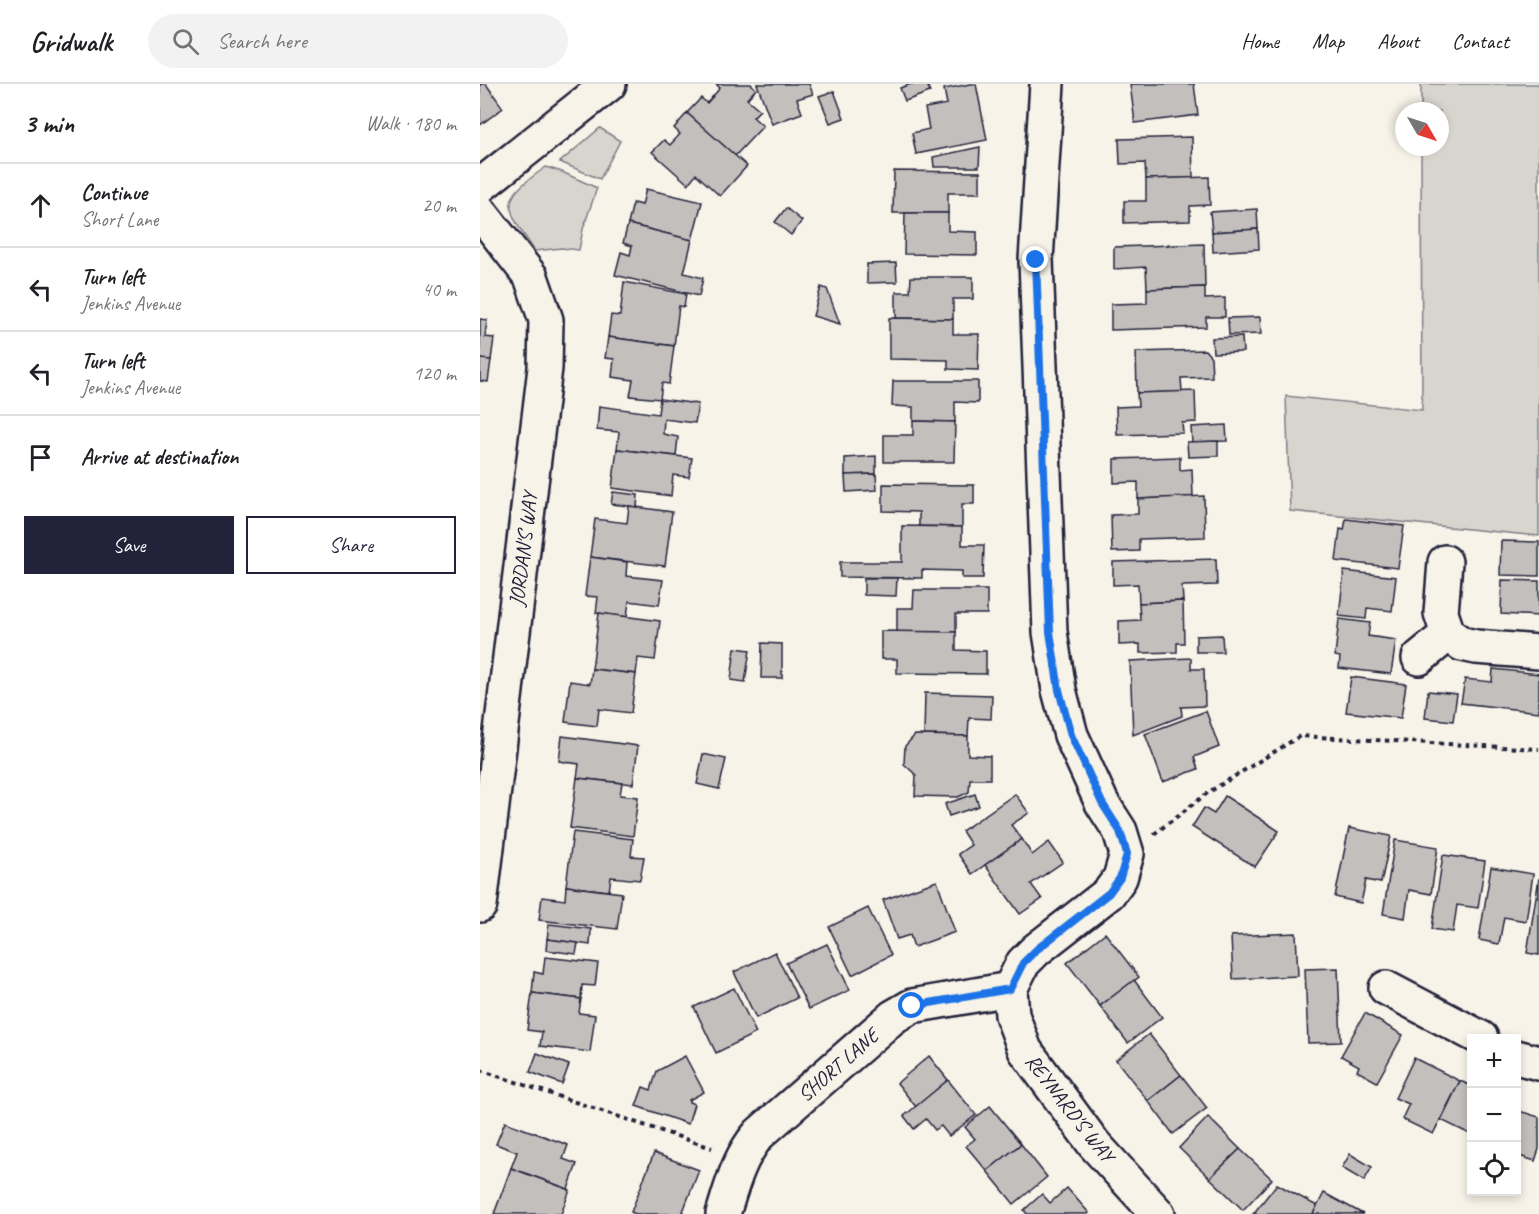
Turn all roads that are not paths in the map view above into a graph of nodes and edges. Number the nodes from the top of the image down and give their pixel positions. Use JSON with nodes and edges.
{"nodes":[{"id":1,"x":609,"y":84,"type":"edge"},
{"id":2,"x":1047,"y":84,"type":"edge"},
{"id":3,"x":480,"y":186,"type":"edge"},
{"id":4,"x":480,"y":212,"type":"edge"},
{"id":5,"x":1445,"y":562,"type":"dead end"},
{"id":6,"x":1448,"y":634,"type":"junction"},
{"id":7,"x":1539,"y":652,"type":"edge"},
{"id":8,"x":1419,"y":658,"type":"dead end"},
{"id":9,"x":480,"y":905,"type":"edge"},
{"id":10,"x":1386,"y":988,"type":"dead end"},
{"id":11,"x":1010,"y":989,"type":"junction"},
{"id":12,"x":1473,"y":1034,"type":"edge"},
{"id":13,"x":1521,"y":1058,"type":"edge"},
{"id":14,"x":1539,"y":1063,"type":"edge"},
{"id":15,"x":723,"y":1214,"type":"edge"},
{"id":16,"x":1158,"y":1214,"type":"edge"}],
"edges":[{"from":1,"to":3,"type":"street"},
{"from":2,"to":11,"type":"street"},
{"from":4,"to":9,"type":"street","name":"JORDAN'S WAY"},
{"from":5,"to":6,"type":"street"},
{"from":6,"to":7,"type":"street"},
{"from":6,"to":8,"type":"street"},
{"from":10,"to":12,"type":"street"},
{"from":11,"to":15,"type":"street","name":"SHORT LANE"},
{"from":11,"to":16,"type":"street","name":"REYNARD'S WAY"},
{"from":13,"to":14,"type":"street"}]}
